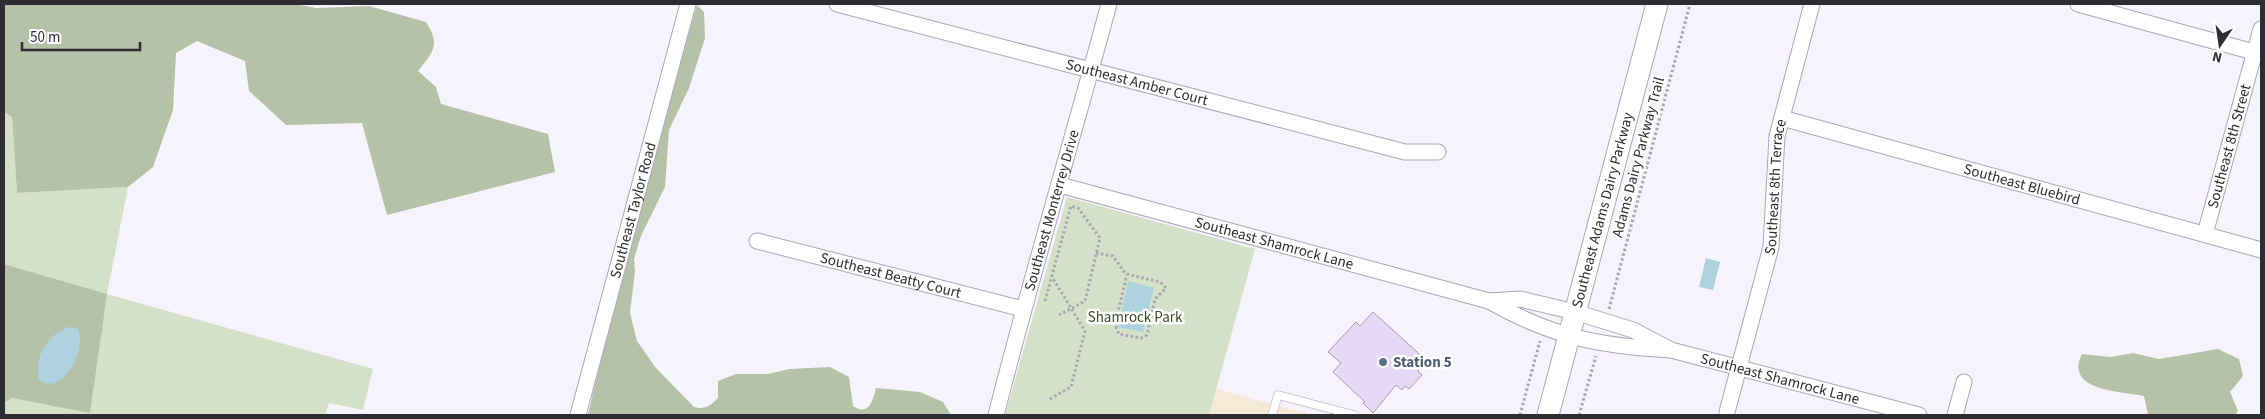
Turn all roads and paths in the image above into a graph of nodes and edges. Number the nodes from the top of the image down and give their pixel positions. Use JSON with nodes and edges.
{"nodes":[{"id":1,"x":688,"y":4,"type":"edge"},
{"id":2,"x":837,"y":4,"type":"edge"},
{"id":3,"x":1109,"y":4,"type":"edge"},
{"id":4,"x":1657,"y":4,"type":"edge"},
{"id":5,"x":1690,"y":4,"type":"edge"},
{"id":6,"x":1812,"y":4,"type":"edge"},
{"id":7,"x":2078,"y":4,"type":"edge"},
{"id":8,"x":2261,"y":29,"type":"edge"},
{"id":9,"x":2258,"y":53,"type":"edge"},
{"id":10,"x":1091,"y":70,"type":"junction"},
{"id":11,"x":1782,"y":118,"type":"junction"},
{"id":12,"x":1438,"y":152,"type":"dead end"},
{"id":13,"x":1060,"y":185,"type":"junction"},
{"id":14,"x":2205,"y":234,"type":"junction"},
{"id":15,"x":757,"y":242,"type":"dead end"},
{"id":16,"x":2261,"y":250,"type":"edge"},
{"id":17,"x":1096,"y":253,"type":"junction"},
{"id":18,"x":1127,"y":274,"type":"junction"},
{"id":19,"x":1051,"y":276,"type":"junction"},
{"id":20,"x":1045,"y":301,"type":"dead end"},
{"id":21,"x":1489,"y":301,"type":"junction"},
{"id":22,"x":1070,"y":308,"type":"junction"},
{"id":23,"x":1023,"y":309,"type":"junction"},
{"id":24,"x":1575,"y":312,"type":"junction"},
{"id":25,"x":1059,"y":314,"type":"dead end"},
{"id":26,"x":1607,"y":316,"type":"dead end"},
{"id":27,"x":1569,"y":337,"type":"junction"},
{"id":28,"x":1541,"y":339,"type":"dead end"},
{"id":29,"x":1671,"y":350,"type":"junction"},
{"id":30,"x":1597,"y":352,"type":"dead end"},
{"id":31,"x":1738,"y":369,"type":"junction"},
{"id":32,"x":1964,"y":382,"type":"dead end"},
{"id":33,"x":1050,"y":399,"type":"dead end"},
{"id":34,"x":1727,"y":412,"type":"dead end"},
{"id":35,"x":578,"y":415,"type":"edge"},
{"id":36,"x":996,"y":415,"type":"edge"},
{"id":37,"x":1272,"y":415,"type":"edge"},
{"id":38,"x":1354,"y":415,"type":"edge"},
{"id":39,"x":1520,"y":415,"type":"edge"},
{"id":40,"x":1548,"y":415,"type":"edge"},
{"id":41,"x":1579,"y":415,"type":"edge"},
{"id":42,"x":1919,"y":415,"type":"edge"},
{"id":43,"x":1955,"y":415,"type":"edge"}],
"edges":[{"from":1,"to":35,"type":"street","name":"Southeast Taylor Road"},
{"from":2,"to":10,"type":"street","name":"Southeast Amber Court"},
{"from":3,"to":10,"type":"street","name":"Southeast Monterrey Drive"},
{"from":4,"to":24,"type":"main road","name":"Southeast Adams Dairy Parkway"},
{"from":5,"to":26,"type":"path","name":"Adams Dairy Parkway Trail"},
{"from":6,"to":11,"type":"street","name":"Southeast 8th Terrace"},
{"from":7,"to":9,"type":"street"},
{"from":8,"to":9,"type":"street","name":"Southeast 8th Street"},
{"from":9,"to":14,"type":"street","name":"Southeast 8th Street"},
{"from":10,"to":12,"type":"street","name":"Southeast Amber Court"},
{"from":10,"to":13,"type":"street","name":"Southeast Monterrey Drive"},
{"from":11,"to":14,"type":"street","name":"Southeast Bluebird"},
{"from":11,"to":31,"type":"street","name":"Southeast 8th Terrace"},
{"from":13,"to":21,"type":"street","name":"Southeast Shamrock Lane"},
{"from":13,"to":23,"type":"street","name":"Southeast Monterrey Drive"},
{"from":14,"to":16,"type":"street","name":"Southeast Bluebird"},
{"from":15,"to":23,"type":"street","name":"Southeast Beatty Court"},
{"from":17,"to":18,"type":"path"},
{"from":17,"to":19,"type":"path"},
{"from":17,"to":22,"type":"path"},
{"from":18,"to":18,"type":"path"},
{"from":19,"to":20,"type":"path"},
{"from":19,"to":22,"type":"path"},
{"from":21,"to":24,"type":"street","name":"Southeast Shamrock Lane"},
{"from":21,"to":27,"type":"street","name":"Southeast Shamrock Lane"},
{"from":22,"to":25,"type":"path"},
{"from":22,"to":33,"type":"path"},
{"from":23,"to":36,"type":"street","name":"Southeast Monterrey Drive"},
{"from":24,"to":27,"type":"main road","name":"Southeast Adams Dairy Parkway"},
{"from":24,"to":29,"type":"street","name":"Southeast Shamrock Lane"},
{"from":27,"to":29,"type":"street","name":"Southeast Shamrock Lane"},
{"from":27,"to":40,"type":"main road","name":"Southeast Adams Dairy Parkway"},
{"from":28,"to":39,"type":"path"},
{"from":29,"to":31,"type":"street","name":"Southeast Shamrock Lane"},
{"from":30,"to":41,"type":"path"},
{"from":31,"to":34,"type":"street","name":"Southeast 8th Terrace"},
{"from":31,"to":42,"type":"street","name":"Southeast Shamrock Lane"},
{"from":32,"to":43,"type":"street"},
{"from":37,"to":38,"type":"lane"}]}
